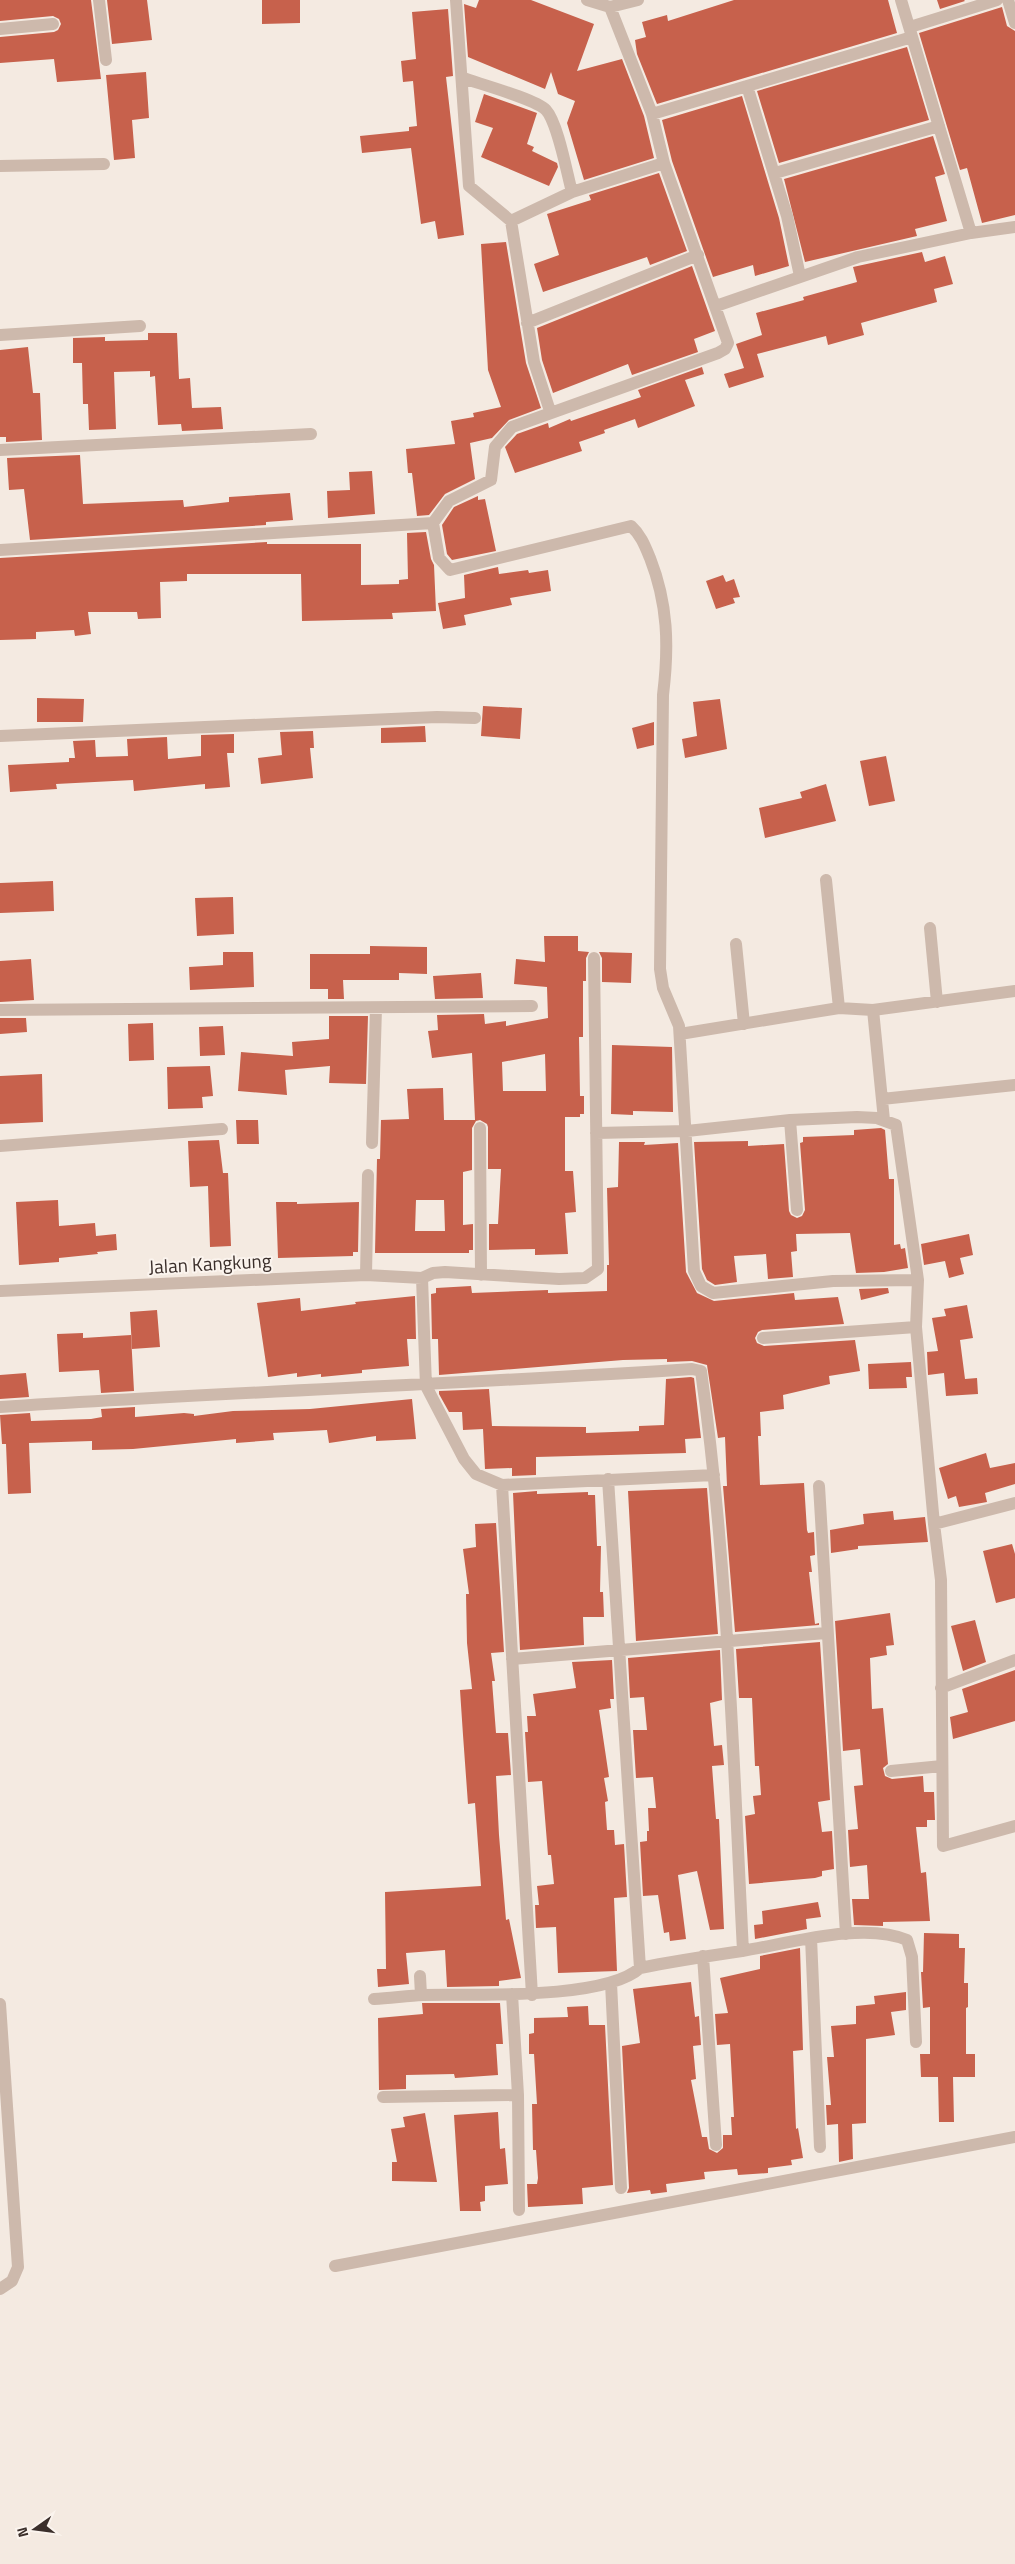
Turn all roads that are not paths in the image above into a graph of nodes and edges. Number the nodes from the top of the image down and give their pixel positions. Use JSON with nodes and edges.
{"nodes":[{"id":1,"x":99,"y":0,"type":"edge"},
{"id":2,"x":456,"y":0,"type":"edge"},
{"id":3,"x":587,"y":0,"type":"edge"},
{"id":4,"x":638,"y":0,"type":"edge"},
{"id":5,"x":901,"y":0,"type":"edge"},
{"id":6,"x":997,"y":0,"type":"edge"},
{"id":7,"x":1008,"y":0,"type":"edge"},
{"id":8,"x":610,"y":7,"type":"junction"},
{"id":9,"x":1015,"y":23,"type":"edge"},
{"id":10,"x":53,"y":24,"type":"dead end"},
{"id":11,"x":0,"y":29,"type":"edge"},
{"id":12,"x":911,"y":32,"type":"junction"},
{"id":13,"x":106,"y":60,"type":"dead end"},
{"id":14,"x":463,"y":78,"type":"junction"},
{"id":15,"x":747,"y":86,"type":"junction"},
{"id":16,"x":652,"y":114,"type":"junction"},
{"id":17,"x":939,"y":126,"type":"junction"},
{"id":18,"x":664,"y":163,"type":"junction"},
{"id":19,"x":104,"y":164,"type":"dead end"},
{"id":20,"x":0,"y":166,"type":"edge"},
{"id":21,"x":775,"y":173,"type":"junction"},
{"id":22,"x":572,"y":192,"type":"junction"},
{"id":23,"x":511,"y":221,"type":"junction"},
{"id":24,"x":1015,"y":227,"type":"edge"},
{"id":25,"x":971,"y":233,"type":"junction"},
{"id":26,"x":698,"y":255,"type":"junction"},
{"id":27,"x":800,"y":276,"type":"junction"},
{"id":28,"x":716,"y":306,"type":"junction"},
{"id":29,"x":527,"y":323,"type":"junction"},
{"id":30,"x":140,"y":326,"type":"dead end"},
{"id":31,"x":0,"y":335,"type":"edge"},
{"id":32,"x":550,"y":412,"type":"junction"},
{"id":33,"x":311,"y":434,"type":"dead end"},
{"id":34,"x":0,"y":450,"type":"edge"},
{"id":35,"x":433,"y":523,"type":"junction"},
{"id":36,"x":0,"y":550,"type":"edge"},
{"id":37,"x":475,"y":718,"type":"dead end"},
{"id":38,"x":0,"y":736,"type":"edge"},
{"id":39,"x":826,"y":880,"type":"dead end"},
{"id":40,"x":930,"y":928,"type":"dead end"},
{"id":41,"x":736,"y":944,"type":"dead end"},
{"id":42,"x":594,"y":958,"type":"dead end"},
{"id":43,"x":1015,"y":991,"type":"edge"},
{"id":44,"x":937,"y":1002,"type":"junction"},
{"id":45,"x":532,"y":1006,"type":"dead end"},
{"id":46,"x":376,"y":1008,"type":"junction"},
{"id":47,"x":840,"y":1008,"type":"junction"},
{"id":48,"x":0,"y":1010,"type":"edge"},
{"id":49,"x":873,"y":1010,"type":"junction"},
{"id":50,"x":744,"y":1024,"type":"junction"},
{"id":51,"x":680,"y":1034,"type":"junction"},
{"id":52,"x":1015,"y":1085,"type":"edge"},
{"id":53,"x":882,"y":1099,"type":"junction"},
{"id":54,"x":790,"y":1120,"type":"junction"},
{"id":55,"x":884,"y":1120,"type":"junction"},
{"id":56,"x":480,"y":1128,"type":"dead end"},
{"id":57,"x":222,"y":1129,"type":"dead end"},
{"id":58,"x":687,"y":1131,"type":"junction"},
{"id":59,"x":596,"y":1133,"type":"junction"},
{"id":60,"x":372,"y":1143,"type":"dead end"},
{"id":61,"x":0,"y":1146,"type":"edge"},
{"id":62,"x":368,"y":1175,"type":"dead end"},
{"id":63,"x":797,"y":1210,"type":"dead end"},
{"id":64,"x":366,"y":1275,"type":"junction"},
{"id":65,"x":481,"y":1275,"type":"junction"},
{"id":66,"x":422,"y":1278,"type":"junction"},
{"id":67,"x":918,"y":1280,"type":"junction"},
{"id":68,"x":0,"y":1291,"type":"edge"},
{"id":69,"x":916,"y":1327,"type":"junction"},
{"id":70,"x":763,"y":1338,"type":"dead end"},
{"id":71,"x":426,"y":1386,"type":"junction"},
{"id":72,"x":0,"y":1407,"type":"edge"},
{"id":73,"x":714,"y":1475,"type":"junction"},
{"id":74,"x":608,"y":1479,"type":"junction"},
{"id":75,"x":502,"y":1485,"type":"junction"},
{"id":76,"x":819,"y":1486,"type":"dead end"},
{"id":77,"x":1015,"y":1503,"type":"edge"},
{"id":78,"x":934,"y":1524,"type":"junction"},
{"id":79,"x":826,"y":1633,"type":"junction"},
{"id":80,"x":727,"y":1641,"type":"junction"},
{"id":81,"x":621,"y":1650,"type":"junction"},
{"id":82,"x":512,"y":1659,"type":"junction"},
{"id":83,"x":1015,"y":1660,"type":"edge"},
{"id":84,"x":941,"y":1688,"type":"junction"},
{"id":85,"x":942,"y":1766,"type":"junction"},
{"id":86,"x":891,"y":1771,"type":"dead end"},
{"id":87,"x":1015,"y":1826,"type":"edge"},
{"id":88,"x":846,"y":1934,"type":"junction"},
{"id":89,"x":811,"y":1938,"type":"junction"},
{"id":90,"x":742,"y":1951,"type":"junction"},
{"id":91,"x":702,"y":1956,"type":"junction"},
{"id":92,"x":640,"y":1968,"type":"junction"},
{"id":93,"x":420,"y":1976,"type":"dead end"},
{"id":94,"x":611,"y":1983,"type":"junction"},
{"id":95,"x":512,"y":1994,"type":"junction"},
{"id":96,"x":421,"y":1995,"type":"junction"},
{"id":97,"x":532,"y":1995,"type":"junction"},
{"id":98,"x":374,"y":1999,"type":"dead end"},
{"id":99,"x":0,"y":2004,"type":"edge"},
{"id":100,"x":916,"y":2042,"type":"dead end"},
{"id":101,"x":518,"y":2095,"type":"junction"},
{"id":102,"x":383,"y":2097,"type":"dead end"},
{"id":103,"x":1015,"y":2137,"type":"edge"},
{"id":104,"x":716,"y":2145,"type":"dead end"},
{"id":105,"x":820,"y":2147,"type":"dead end"},
{"id":106,"x":621,"y":2188,"type":"dead end"},
{"id":107,"x":519,"y":2210,"type":"dead end"},
{"id":108,"x":335,"y":2266,"type":"dead end"},
{"id":109,"x":0,"y":2289,"type":"edge"}],
"edges":[{"from":1,"to":13,"type":"street"},
{"from":2,"to":14,"type":"street"},
{"from":3,"to":8,"type":"street"},
{"from":4,"to":8,"type":"street"},
{"from":5,"to":12,"type":"street"},
{"from":6,"to":12,"type":"street"},
{"from":7,"to":9,"type":"street"},
{"from":8,"to":16,"type":"street"},
{"from":10,"to":11,"type":"street"},
{"from":12,"to":15,"type":"street"},
{"from":12,"to":17,"type":"street"},
{"from":14,"to":22,"type":"street"},
{"from":14,"to":23,"type":"street"},
{"from":15,"to":16,"type":"street"},
{"from":15,"to":21,"type":"street"},
{"from":16,"to":18,"type":"street"},
{"from":17,"to":21,"type":"street"},
{"from":17,"to":25,"type":"street"},
{"from":18,"to":22,"type":"street"},
{"from":18,"to":26,"type":"street"},
{"from":19,"to":20,"type":"street"},
{"from":21,"to":27,"type":"street"},
{"from":22,"to":23,"type":"street"},
{"from":23,"to":29,"type":"street"},
{"from":24,"to":25,"type":"street"},
{"from":25,"to":27,"type":"street"},
{"from":26,"to":28,"type":"street"},
{"from":26,"to":29,"type":"street"},
{"from":27,"to":28,"type":"street"},
{"from":28,"to":32,"type":"street"},
{"from":29,"to":32,"type":"street"},
{"from":30,"to":31,"type":"street"},
{"from":32,"to":35,"type":"street"},
{"from":33,"to":34,"type":"street"},
{"from":35,"to":36,"type":"street"},
{"from":35,"to":51,"type":"street"},
{"from":37,"to":38,"type":"street"},
{"from":39,"to":47,"type":"street"},
{"from":40,"to":44,"type":"street"},
{"from":41,"to":50,"type":"street"},
{"from":42,"to":59,"type":"street"},
{"from":43,"to":44,"type":"street"},
{"from":44,"to":49,"type":"street"},
{"from":45,"to":46,"type":"street"},
{"from":46,"to":48,"type":"street"},
{"from":46,"to":60,"type":"street"},
{"from":47,"to":49,"type":"street"},
{"from":47,"to":50,"type":"street"},
{"from":49,"to":53,"type":"street"},
{"from":50,"to":51,"type":"street"},
{"from":51,"to":58,"type":"street"},
{"from":52,"to":53,"type":"street"},
{"from":53,"to":55,"type":"street"},
{"from":54,"to":55,"type":"street"},
{"from":54,"to":58,"type":"street"},
{"from":54,"to":63,"type":"street"},
{"from":55,"to":67,"type":"street"},
{"from":56,"to":65,"type":"street"},
{"from":57,"to":61,"type":"street"},
{"from":58,"to":59,"type":"street"},
{"from":58,"to":67,"type":"street"},
{"from":59,"to":65,"type":"street","name":"Jalan Kangkung"},
{"from":62,"to":64,"type":"street"},
{"from":64,"to":66,"type":"street","name":"Jalan Kangkung"},
{"from":64,"to":68,"type":"street","name":"Jalan Kangkung"},
{"from":65,"to":66,"type":"street","name":"Jalan Kangkung"},
{"from":66,"to":71,"type":"street"},
{"from":67,"to":69,"type":"street"},
{"from":69,"to":70,"type":"street"},
{"from":69,"to":78,"type":"street"},
{"from":71,"to":72,"type":"street"},
{"from":71,"to":73,"type":"street"},
{"from":71,"to":75,"type":"street"},
{"from":73,"to":74,"type":"street"},
{"from":73,"to":80,"type":"street"},
{"from":74,"to":75,"type":"street"},
{"from":74,"to":81,"type":"street"},
{"from":75,"to":82,"type":"street"},
{"from":76,"to":79,"type":"street"},
{"from":77,"to":78,"type":"street"},
{"from":78,"to":84,"type":"street"},
{"from":79,"to":80,"type":"street"},
{"from":79,"to":88,"type":"street"},
{"from":80,"to":81,"type":"street"},
{"from":80,"to":90,"type":"street"},
{"from":81,"to":82,"type":"street"},
{"from":81,"to":92,"type":"street"},
{"from":82,"to":97,"type":"street"},
{"from":83,"to":84,"type":"street"},
{"from":84,"to":85,"type":"street"},
{"from":85,"to":86,"type":"street"},
{"from":85,"to":87,"type":"street"},
{"from":88,"to":89,"type":"street"},
{"from":88,"to":100,"type":"street"},
{"from":89,"to":90,"type":"street"},
{"from":89,"to":105,"type":"street"},
{"from":90,"to":91,"type":"street"},
{"from":91,"to":92,"type":"street"},
{"from":91,"to":104,"type":"street"},
{"from":92,"to":94,"type":"street"},
{"from":93,"to":96,"type":"street"},
{"from":94,"to":97,"type":"street"},
{"from":94,"to":106,"type":"street"},
{"from":95,"to":96,"type":"street"},
{"from":95,"to":97,"type":"street"},
{"from":95,"to":101,"type":"street"},
{"from":96,"to":98,"type":"street"},
{"from":99,"to":109,"type":"street"},
{"from":101,"to":102,"type":"street"},
{"from":101,"to":107,"type":"street"},
{"from":103,"to":108,"type":"street"}]}
